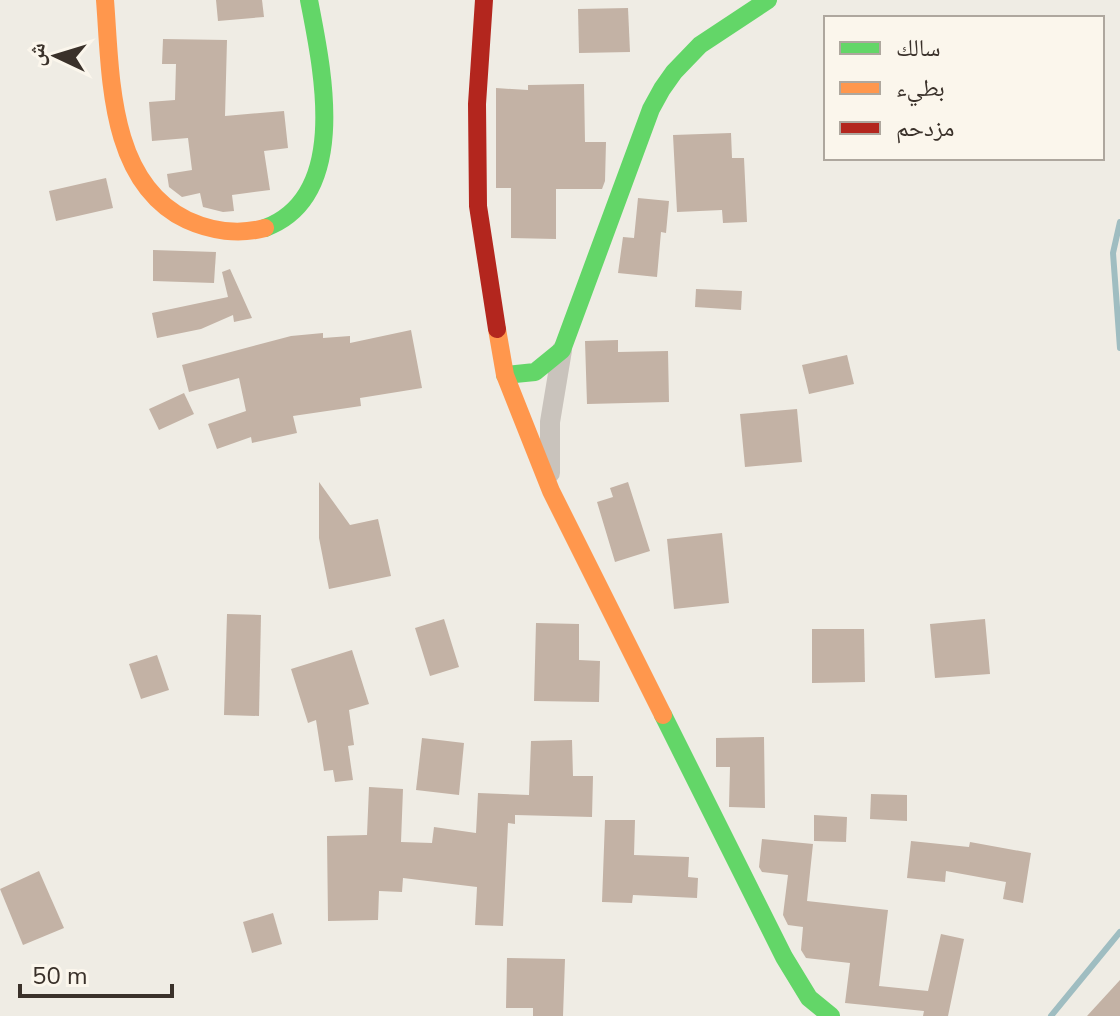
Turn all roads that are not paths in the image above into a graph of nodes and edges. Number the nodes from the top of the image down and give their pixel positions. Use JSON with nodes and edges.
{"nodes":[{"id":1,"x":105,"y":0,"type":"edge"},
{"id":2,"x":309,"y":0,"type":"edge"},
{"id":3,"x":484,"y":0,"type":"edge"},
{"id":4,"x":768,"y":0,"type":"edge"},
{"id":5,"x":562,"y":350,"type":"junction"},
{"id":6,"x":505,"y":375,"type":"junction"},
{"id":7,"x":551,"y":491,"type":"junction"},
{"id":8,"x":831,"y":1016,"type":"edge"}],
"edges":[{"from":1,"to":2,"type":"street"},
{"from":3,"to":6,"type":"street"},
{"from":4,"to":5,"type":"street"},
{"from":5,"to":6,"type":"street"},
{"from":5,"to":7,"type":"street"},
{"from":6,"to":7,"type":"street"},
{"from":7,"to":8,"type":"street"}]}
